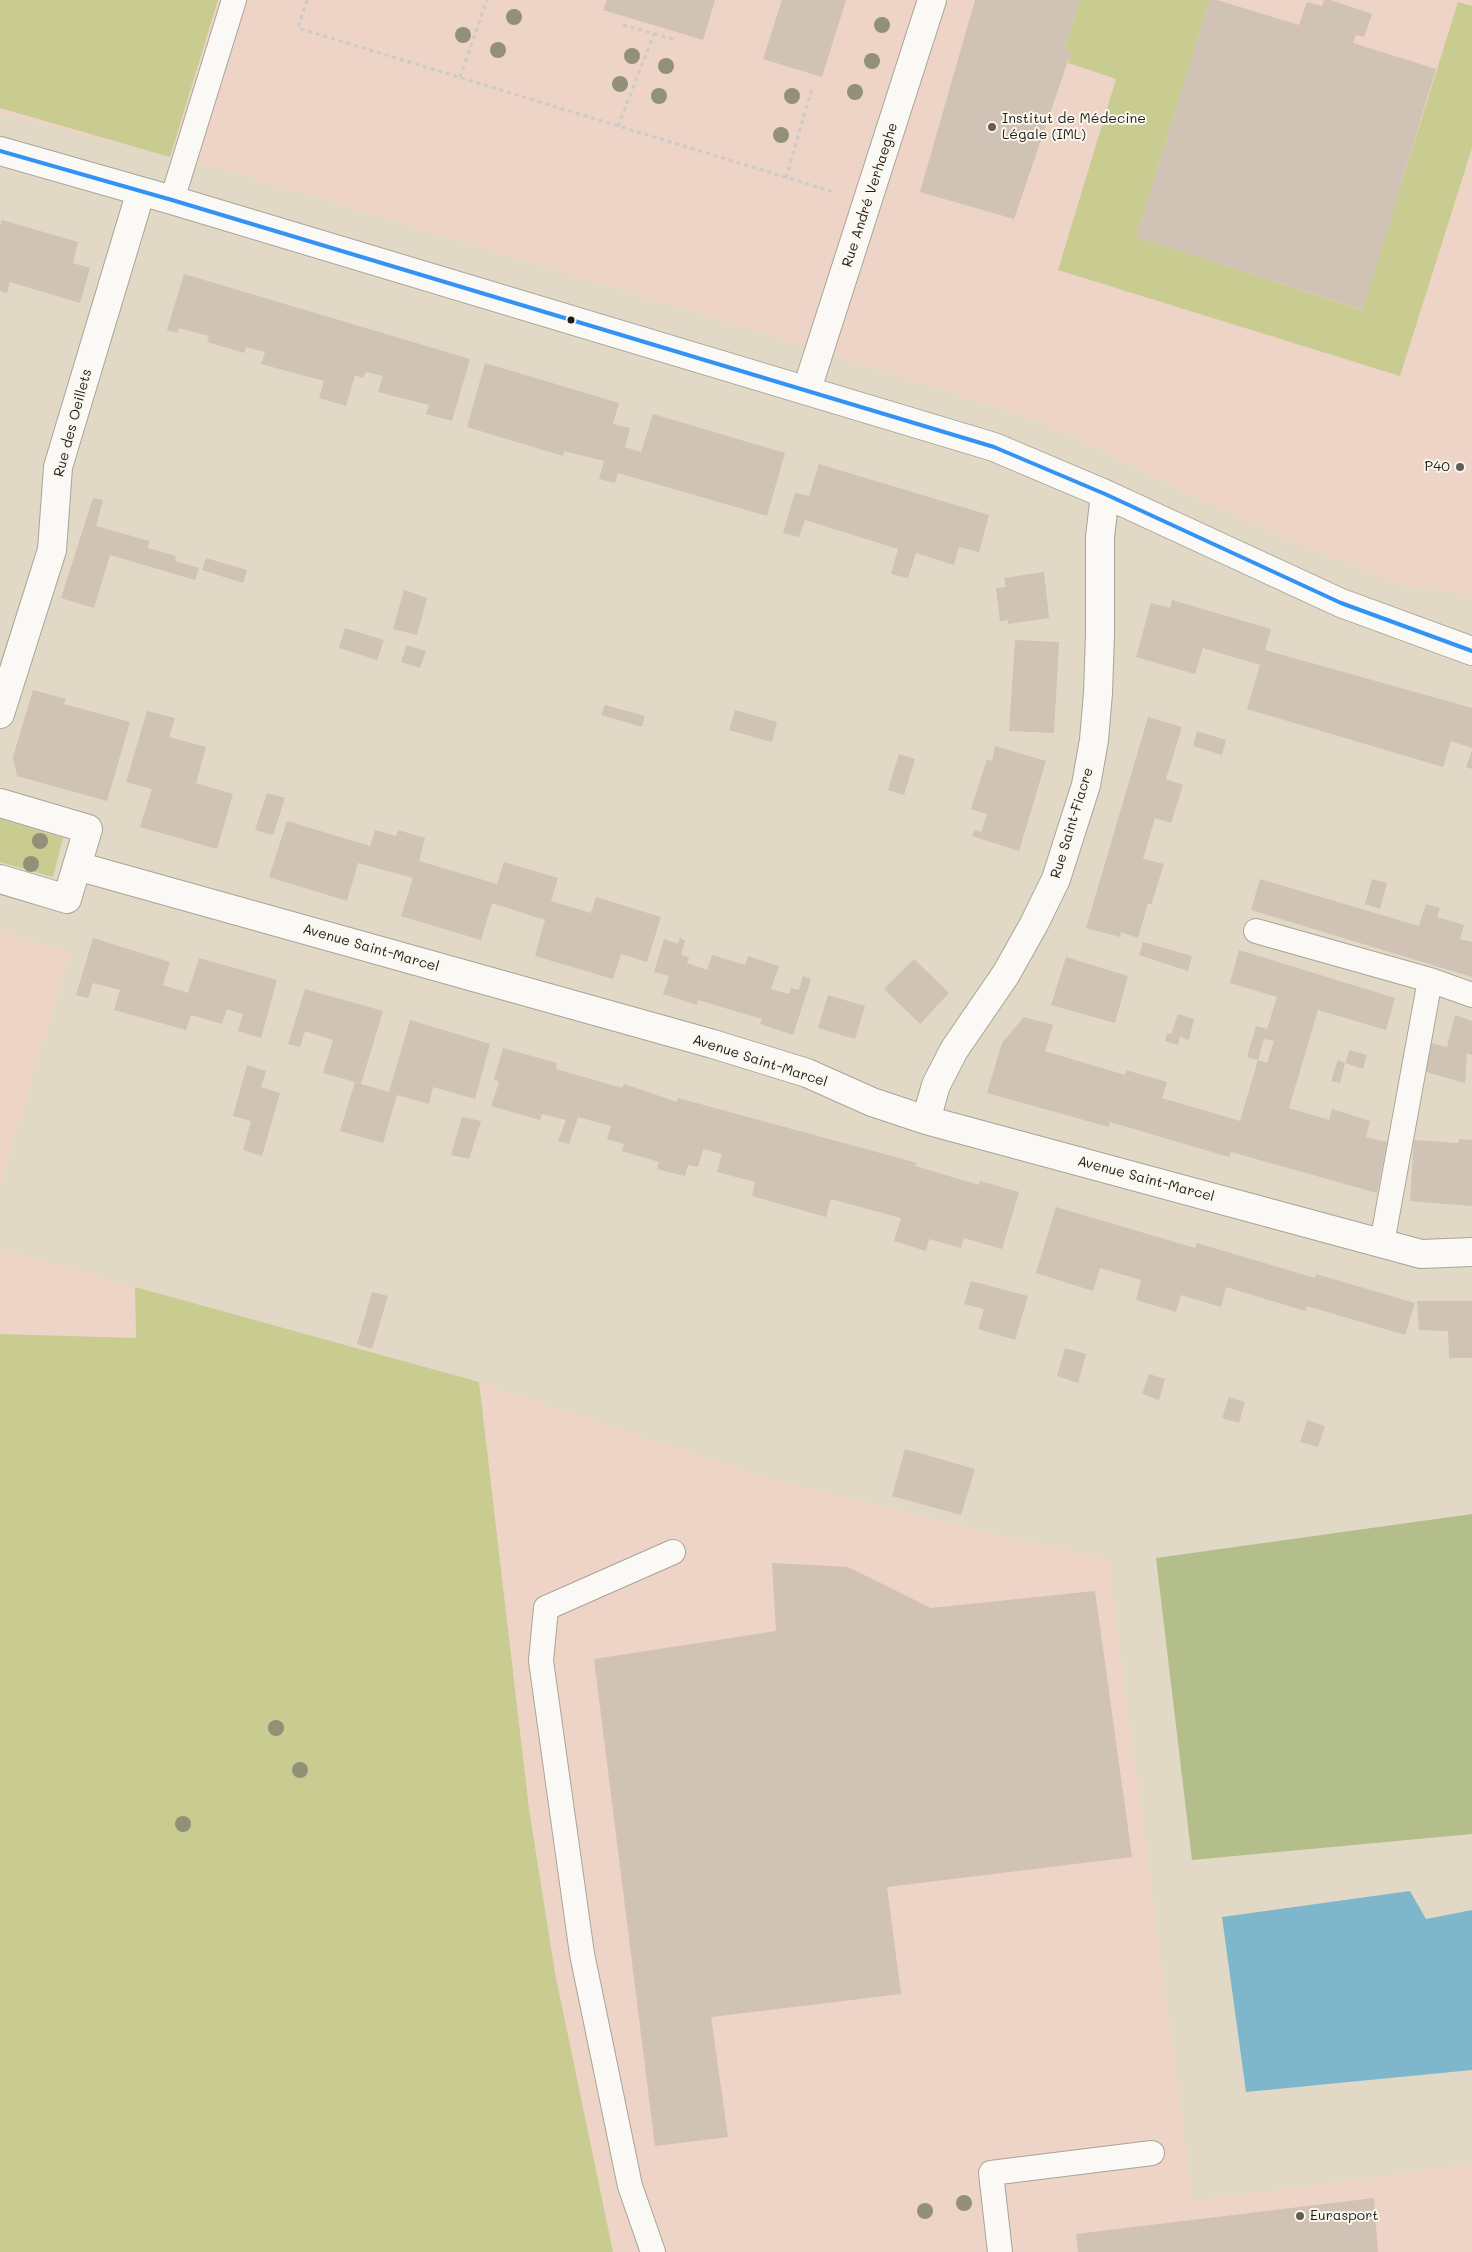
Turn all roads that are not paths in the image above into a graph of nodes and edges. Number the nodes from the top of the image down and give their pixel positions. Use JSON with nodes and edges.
{"nodes":[{"id":1,"x":234,"y":0,"type":"edge"},
{"id":2,"x":932,"y":0,"type":"edge"},
{"id":3,"x":0,"y":151,"type":"edge"},
{"id":4,"x":141,"y":191,"type":"junction"},
{"id":5,"x":172,"y":200,"type":"junction"},
{"id":6,"x":807,"y":389,"type":"junction"},
{"id":7,"x":1105,"y":494,"type":"junction"},
{"id":8,"x":1472,"y":652,"type":"edge"},
{"id":9,"x":0,"y":714,"type":"edge"},
{"id":10,"x":0,"y":803,"type":"edge"},
{"id":11,"x":77,"y":866,"type":"junction"},
{"id":12,"x":0,"y":879,"type":"edge"},
{"id":13,"x":1256,"y":931,"type":"dead end"},
{"id":14,"x":1430,"y":980,"type":"junction"},
{"id":15,"x":1472,"y":994,"type":"edge"},
{"id":16,"x":926,"y":1120,"type":"junction"},
{"id":17,"x":1382,"y":1243,"type":"junction"},
{"id":18,"x":1472,"y":1252,"type":"edge"},
{"id":19,"x":673,"y":1552,"type":"dead end"},
{"id":20,"x":1152,"y":2153,"type":"dead end"},
{"id":21,"x":653,"y":2252,"type":"edge"},
{"id":22,"x":1000,"y":2252,"type":"edge"}],
"edges":[{"from":1,"to":5,"type":"lane"},
{"from":2,"to":6,"type":"street","name":"Rue André Verhaeghe"},
{"from":3,"to":4,"type":"street"},
{"from":4,"to":5,"type":"street"},
{"from":4,"to":9,"type":"street","name":"Rue des Oeillets"},
{"from":5,"to":6,"type":"street"},
{"from":6,"to":7,"type":"street"},
{"from":7,"to":8,"type":"street"},
{"from":7,"to":16,"type":"street","name":"Rue Saint-Fiacre"},
{"from":10,"to":11,"type":"street"},
{"from":11,"to":12,"type":"street"},
{"from":11,"to":16,"type":"street","name":"Avenue Saint-Marcel"},
{"from":13,"to":14,"type":"lane"},
{"from":14,"to":15,"type":"lane"},
{"from":14,"to":17,"type":"lane"},
{"from":16,"to":17,"type":"street","name":"Avenue Saint-Marcel"},
{"from":17,"to":18,"type":"street","name":"Avenue Saint-Marcel"},
{"from":19,"to":21,"type":"lane"},
{"from":20,"to":22,"type":"lane"}]}
